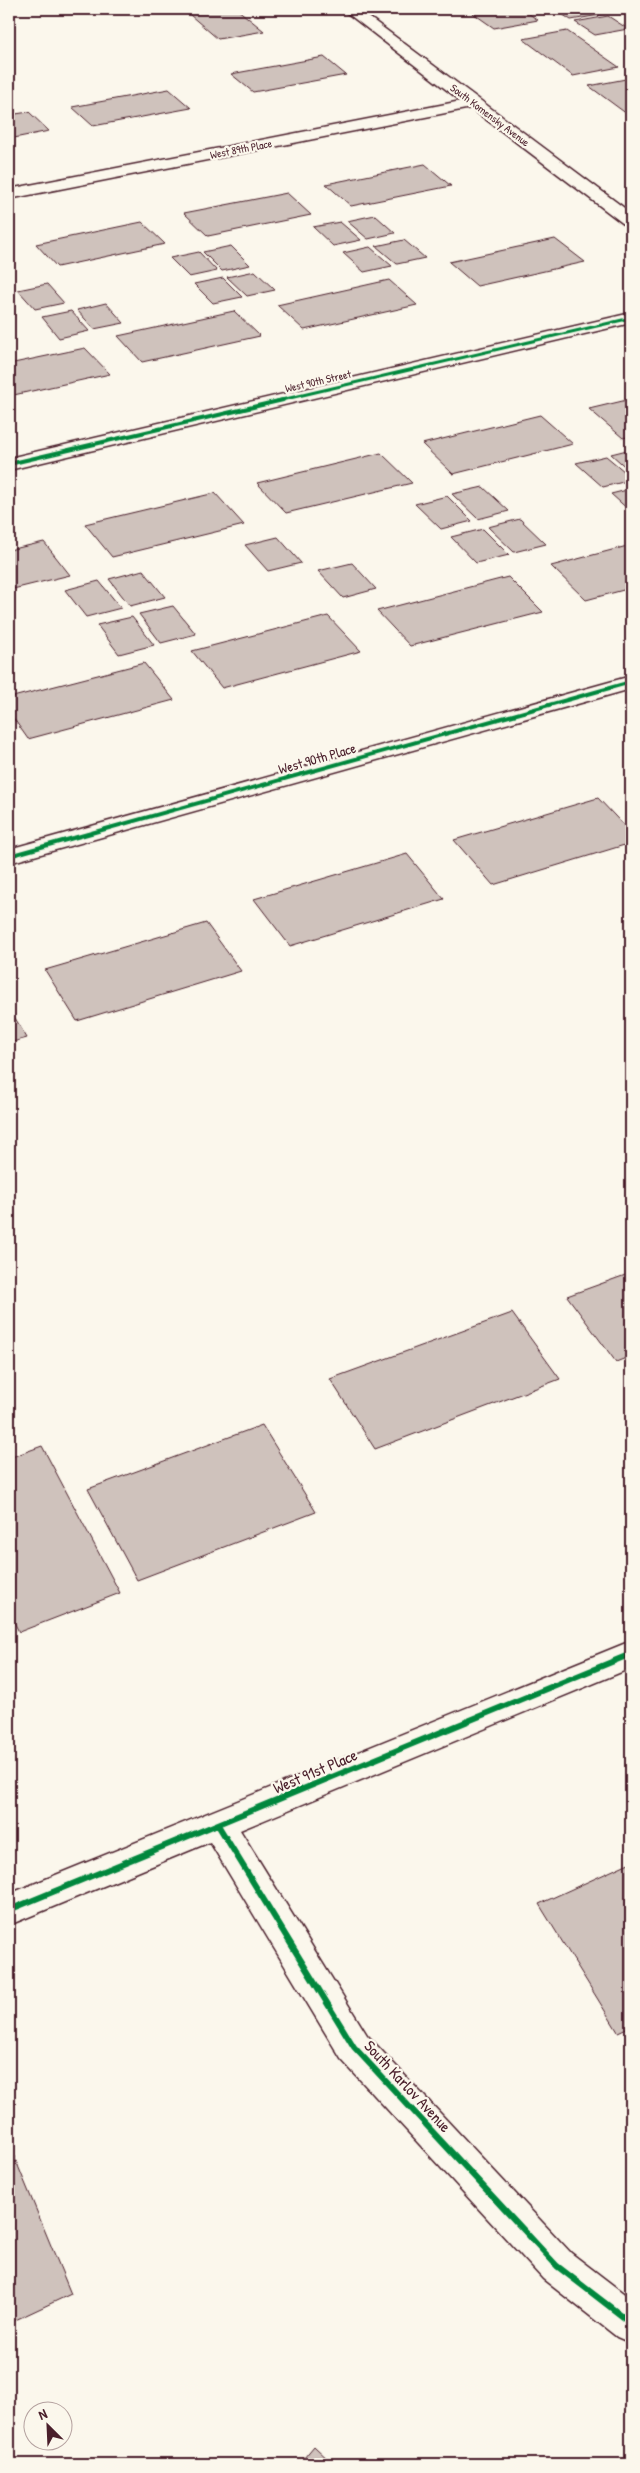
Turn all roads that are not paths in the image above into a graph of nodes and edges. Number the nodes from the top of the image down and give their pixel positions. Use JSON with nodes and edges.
{"nodes":[{"id":1,"x":349,"y":9,"type":"edge"},
{"id":2,"x":474,"y":104,"type":"junction"},
{"id":3,"x":9,"y":194,"type":"edge"},
{"id":4,"x":631,"y":221,"type":"edge"},
{"id":5,"x":631,"y":318,"type":"edge"},
{"id":6,"x":9,"y":464,"type":"edge"},
{"id":7,"x":631,"y":682,"type":"edge"},
{"id":8,"x":9,"y":856,"type":"edge"},
{"id":9,"x":631,"y":1654,"type":"edge"},
{"id":10,"x":218,"y":1825,"type":"junction"},
{"id":11,"x":9,"y":1910,"type":"edge"},
{"id":12,"x":631,"y":2323,"type":"edge"}],
"edges":[{"from":1,"to":2,"type":"street","name":"South Komensky Avenue"},
{"from":2,"to":3,"type":"street","name":"West 89th Place"},
{"from":2,"to":4,"type":"street","name":"South Komensky Avenue"},
{"from":5,"to":6,"type":"street","name":"West 90th Street"},
{"from":7,"to":8,"type":"street","name":"West 90th Place"},
{"from":9,"to":10,"type":"street","name":"West 91st Place"},
{"from":10,"to":11,"type":"street","name":"West 91st Place"},
{"from":10,"to":12,"type":"street","name":"South Karlov Avenue"}]}
